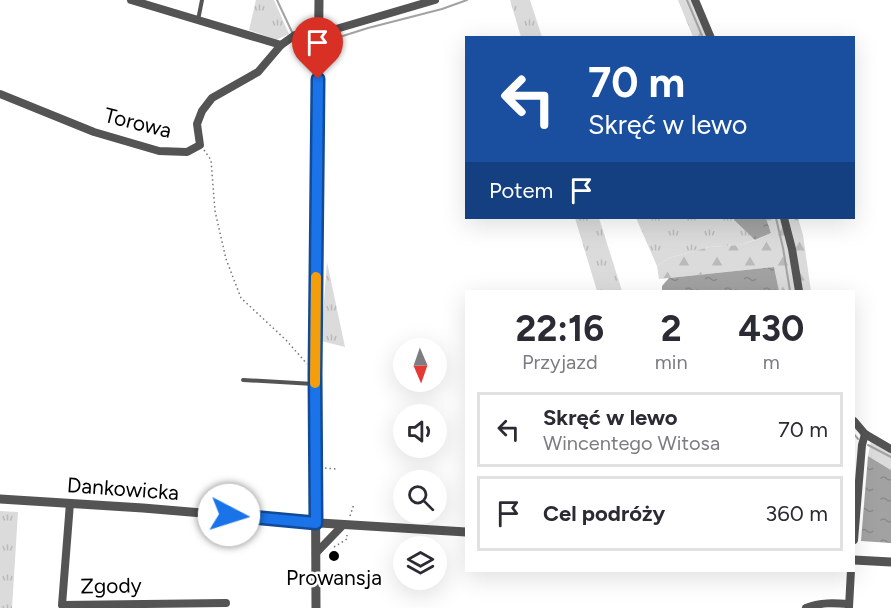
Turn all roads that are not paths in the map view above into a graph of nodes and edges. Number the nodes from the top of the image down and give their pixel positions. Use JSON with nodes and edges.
{"nodes":[{"id":1,"x":130,"y":0,"type":"edge"},
{"id":2,"x":202,"y":0,"type":"edge"},
{"id":3,"x":319,"y":0,"type":"edge"},
{"id":4,"x":435,"y":0,"type":"edge"},
{"id":5,"x":695,"y":0,"type":"edge"},
{"id":6,"x":198,"y":21,"type":"junction"},
{"id":7,"x":319,"y":34,"type":"junction"},
{"id":8,"x":710,"y":36,"type":"edge"},
{"id":9,"x":281,"y":45,"type":"junction"},
{"id":10,"x":0,"y":94,"type":"edge"},
{"id":11,"x":784,"y":219,"type":"edge"},
{"id":12,"x":799,"y":290,"type":"edge"},
{"id":13,"x":315,"y":379,"type":"junction"},
{"id":14,"x":243,"y":380,"type":"dead end"},
{"id":15,"x":855,"y":422,"type":"edge"},
{"id":16,"x":865,"y":434,"type":"junction"},
{"id":17,"x":891,"y":449,"type":"edge"},
{"id":18,"x":0,"y":499,"type":"edge"},
{"id":19,"x":70,"y":503,"type":"junction"},
{"id":20,"x":316,"y":523,"type":"junction"},
{"id":21,"x":345,"y":528,"type":"junction"},
{"id":22,"x":855,"y":528,"type":"edge"},
{"id":23,"x":465,"y":532,"type":"edge"},
{"id":24,"x":316,"y":553,"type":"junction"},
{"id":25,"x":855,"y":560,"type":"edge"},
{"id":26,"x":891,"y":562,"type":"edge"},
{"id":27,"x":851,"y":572,"type":"edge"},
{"id":28,"x":226,"y":603,"type":"dead end"},
{"id":29,"x":62,"y":606,"type":"edge"},
{"id":30,"x":849,"y":606,"type":"edge"},
{"id":31,"x":316,"y":608,"type":"edge"},
{"id":32,"x":806,"y":608,"type":"edge"}],
"edges":[{"from":1,"to":6,"type":"street"},
{"from":2,"to":6,"type":"lane"},
{"from":3,"to":7,"type":"street"},
{"from":4,"to":7,"type":"street","name":"Torowa"},
{"from":5,"to":8,"type":"street"},
{"from":6,"to":9,"type":"street"},
{"from":7,"to":9,"type":"street","name":"Torowa"},
{"from":7,"to":13,"type":"street"},
{"from":9,"to":10,"type":"street","name":"Torowa"},
{"from":11,"to":12,"type":"street"},
{"from":13,"to":14,"type":"lane"},
{"from":13,"to":20,"type":"street"},
{"from":15,"to":16,"type":"street"},
{"from":16,"to":17,"type":"street"},
{"from":16,"to":22,"type":"street"},
{"from":18,"to":19,"type":"street","name":"Dankowicka"},
{"from":19,"to":20,"type":"street","name":"Dankowicka"},
{"from":19,"to":29,"type":"street","name":"Zgody"},
{"from":20,"to":21,"type":"street","name":"Dankowicka"},
{"from":20,"to":24,"type":"street"},
{"from":21,"to":23,"type":"street","name":"Dankowicka"},
{"from":21,"to":24,"type":"street"},
{"from":24,"to":31,"type":"street"},
{"from":25,"to":26,"type":"street"},
{"from":27,"to":30,"type":"street"},
{"from":28,"to":29,"type":"street","name":"Zgody"},
{"from":30,"to":32,"type":"street"}]}
